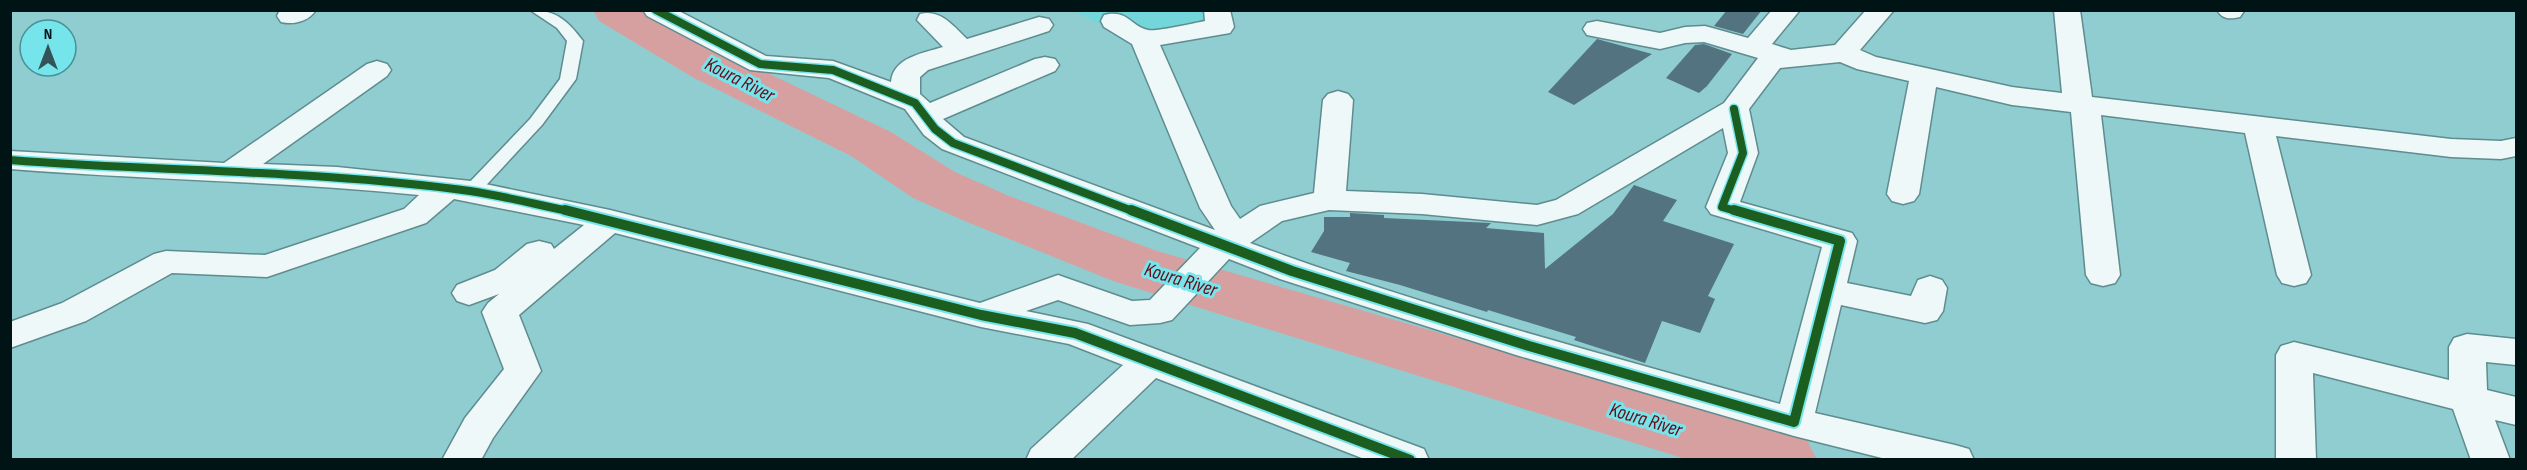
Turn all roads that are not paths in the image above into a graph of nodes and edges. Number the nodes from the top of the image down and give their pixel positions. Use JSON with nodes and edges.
{"nodes":[{"id":1,"x":537,"y":10,"type":"edge"},
{"id":2,"x":656,"y":10,"type":"edge"},
{"id":3,"x":1217,"y":10,"type":"edge"},
{"id":4,"x":1786,"y":10,"type":"edge"},
{"id":5,"x":1881,"y":10,"type":"edge"},
{"id":6,"x":2067,"y":10,"type":"edge"},
{"id":7,"x":930,"y":20,"type":"dead end"},
{"id":8,"x":1114,"y":21,"type":"dead end"},
{"id":9,"x":1040,"y":25,"type":"dead end"},
{"id":10,"x":1597,"y":29,"type":"dead end"},
{"id":11,"x":1144,"y":39,"type":"junction"},
{"id":12,"x":1754,"y":48,"type":"junction"},
{"id":13,"x":964,"y":51,"type":"junction"},
{"id":14,"x":1843,"y":53,"type":"junction"},
{"id":15,"x":1789,"y":58,"type":"junction"},
{"id":16,"x":1045,"y":65,"type":"dead end"},
{"id":17,"x":377,"y":70,"type":"dead end"},
{"id":18,"x":1924,"y":76,"type":"junction"},
{"id":19,"x":1338,"y":100,"type":"dead end"},
{"id":20,"x":2081,"y":104,"type":"junction"},
{"id":21,"x":915,"y":107,"type":"junction"},
{"id":22,"x":1734,"y":109,"type":"junction"},
{"id":23,"x":2258,"y":125,"type":"junction"},
{"id":24,"x":2517,"y":147,"type":"edge"},
{"id":25,"x":10,"y":160,"type":"edge"},
{"id":26,"x":230,"y":173,"type":"junction"},
{"id":27,"x":459,"y":190,"type":"junction"},
{"id":28,"x":1903,"y":194,"type":"dead end"},
{"id":29,"x":1329,"y":200,"type":"junction"},
{"id":30,"x":597,"y":217,"type":"junction"},
{"id":31,"x":1224,"y":245,"type":"junction"},
{"id":32,"x":2103,"y":275,"type":"dead end"},
{"id":33,"x":2295,"y":275,"type":"dead end"},
{"id":34,"x":1930,"y":288,"type":"dead end"},
{"id":35,"x":1829,"y":291,"type":"junction"},
{"id":36,"x":469,"y":293,"type":"dead end"},
{"id":37,"x":981,"y":315,"type":"junction"},
{"id":38,"x":10,"y":336,"type":"edge"},
{"id":39,"x":2517,"y":352,"type":"edge"},
{"id":40,"x":1150,"y":362,"type":"junction"},
{"id":41,"x":2468,"y":399,"type":"junction"},
{"id":42,"x":2517,"y":411,"type":"edge"},
{"id":43,"x":1794,"y":422,"type":"junction"},
{"id":44,"x":461,"y":459,"type":"edge"},
{"id":45,"x":1045,"y":459,"type":"edge"},
{"id":46,"x":1410,"y":459,"type":"edge"},
{"id":47,"x":1955,"y":459,"type":"edge"},
{"id":48,"x":2296,"y":459,"type":"edge"},
{"id":49,"x":2491,"y":459,"type":"edge"}],
"edges":[{"from":1,"to":27,"type":"lane"},
{"from":2,"to":21,"type":"street"},
{"from":3,"to":11,"type":"street"},
{"from":4,"to":12,"type":"street"},
{"from":5,"to":14,"type":"street"},
{"from":6,"to":20,"type":"street"},
{"from":7,"to":13,"type":"street"},
{"from":8,"to":11,"type":"street"},
{"from":9,"to":13,"type":"street"},
{"from":10,"to":12,"type":"street"},
{"from":11,"to":31,"type":"street"},
{"from":12,"to":15,"type":"street"},
{"from":13,"to":21,"type":"street"},
{"from":14,"to":15,"type":"street"},
{"from":14,"to":18,"type":"street"},
{"from":15,"to":22,"type":"street"},
{"from":16,"to":21,"type":"street"},
{"from":17,"to":26,"type":"street"},
{"from":18,"to":20,"type":"street"},
{"from":18,"to":28,"type":"street"},
{"from":19,"to":29,"type":"street"},
{"from":20,"to":23,"type":"street"},
{"from":20,"to":32,"type":"street"},
{"from":21,"to":31,"type":"street"},
{"from":22,"to":29,"type":"street"},
{"from":22,"to":35,"type":"street"},
{"from":23,"to":24,"type":"street"},
{"from":23,"to":33,"type":"street"},
{"from":25,"to":26,"type":"street"},
{"from":26,"to":27,"type":"street"},
{"from":27,"to":30,"type":"street"},
{"from":27,"to":38,"type":"street"},
{"from":29,"to":31,"type":"street"},
{"from":30,"to":36,"type":"street"},
{"from":30,"to":37,"type":"street"},
{"from":30,"to":44,"type":"street"},
{"from":31,"to":37,"type":"street"},
{"from":31,"to":43,"type":"street"},
{"from":34,"to":35,"type":"street"},
{"from":35,"to":43,"type":"street"},
{"from":37,"to":40,"type":"street"},
{"from":39,"to":41,"type":"street"},
{"from":40,"to":45,"type":"street"},
{"from":40,"to":46,"type":"street"},
{"from":41,"to":42,"type":"street"},
{"from":41,"to":48,"type":"street"},
{"from":41,"to":49,"type":"street"},
{"from":43,"to":47,"type":"street"}]}
